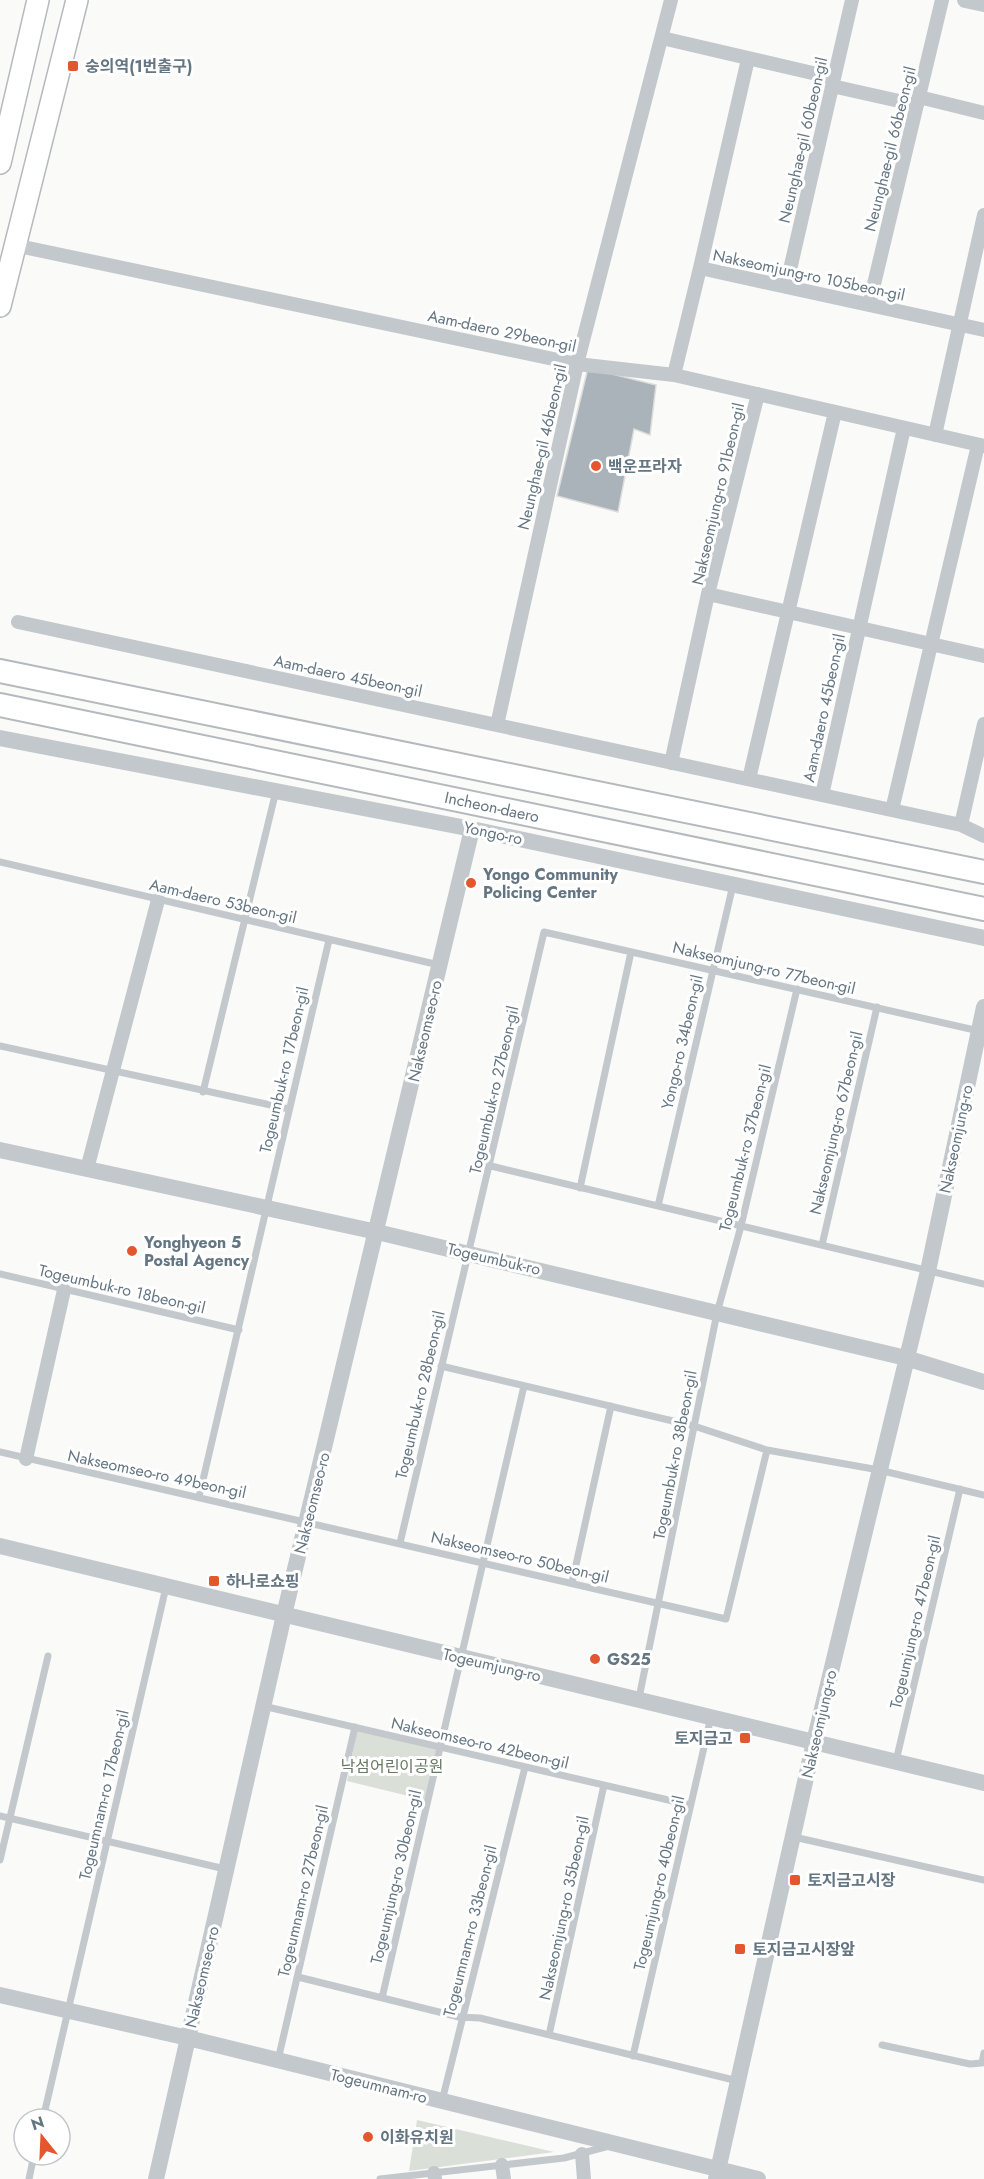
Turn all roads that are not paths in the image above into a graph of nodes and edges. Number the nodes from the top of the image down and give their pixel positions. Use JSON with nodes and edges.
{"nodes":[{"id":1,"x":38,"y":0,"type":"edge"},
{"id":2,"x":77,"y":0,"type":"edge"},
{"id":3,"x":671,"y":0,"type":"edge"},
{"id":4,"x":852,"y":0,"type":"edge"},
{"id":5,"x":942,"y":0,"type":"edge"},
{"id":6,"x":965,"y":0,"type":"edge"},
{"id":7,"x":984,"y":4,"type":"edge"},
{"id":8,"x":662,"y":38,"type":"junction"},
{"id":9,"x":748,"y":59,"type":"junction"},
{"id":10,"x":833,"y":82,"type":"junction"},
{"id":11,"x":918,"y":101,"type":"junction"},
{"id":12,"x":984,"y":113,"type":"edge"},
{"id":13,"x":0,"y":163,"type":"edge"},
{"id":14,"x":984,"y":215,"type":"edge"},
{"id":15,"x":14,"y":245,"type":"junction"},
{"id":16,"x":700,"y":268,"type":"junction"},
{"id":17,"x":786,"y":287,"type":"junction"},
{"id":18,"x":869,"y":305,"type":"junction"},
{"id":19,"x":0,"y":306,"type":"edge"},
{"id":20,"x":960,"y":325,"type":"junction"},
{"id":21,"x":984,"y":330,"type":"edge"},
{"id":22,"x":578,"y":364,"type":"junction"},
{"id":23,"x":674,"y":375,"type":"junction"},
{"id":24,"x":758,"y":394,"type":"junction"},
{"id":25,"x":836,"y":412,"type":"junction"},
{"id":26,"x":904,"y":428,"type":"junction"},
{"id":27,"x":935,"y":435,"type":"junction"},
{"id":28,"x":981,"y":445,"type":"edge"},
{"id":29,"x":708,"y":594,"type":"junction"},
{"id":30,"x":788,"y":613,"type":"junction"},
{"id":31,"x":18,"y":621,"type":"dead end"},
{"id":32,"x":859,"y":628,"type":"junction"},
{"id":33,"x":930,"y":644,"type":"junction"},
{"id":34,"x":984,"y":656,"type":"edge"},
{"id":35,"x":1,"y":670,"type":"edge"},
{"id":36,"x":0,"y":705,"type":"edge"},
{"id":37,"x":984,"y":724,"type":"edge"},
{"id":38,"x":496,"y":725,"type":"junction"},
{"id":39,"x":0,"y":738,"type":"edge"},
{"id":40,"x":671,"y":763,"type":"junction"},
{"id":41,"x":749,"y":780,"type":"junction"},
{"id":42,"x":276,"y":791,"type":"junction"},
{"id":43,"x":822,"y":795,"type":"junction"},
{"id":44,"x":892,"y":810,"type":"junction"},
{"id":45,"x":961,"y":825,"type":"junction"},
{"id":46,"x":472,"y":829,"type":"junction"},
{"id":47,"x":984,"y":836,"type":"edge"},
{"id":48,"x":0,"y":862,"type":"edge"},
{"id":49,"x":984,"y":872,"type":"edge"},
{"id":50,"x":733,"y":885,"type":"junction"},
{"id":51,"x":158,"y":900,"type":"junction"},
{"id":52,"x":983,"y":909,"type":"edge"},
{"id":53,"x":243,"y":920,"type":"junction"},
{"id":54,"x":544,"y":932,"type":"joint"},
{"id":55,"x":984,"y":938,"type":"edge"},
{"id":56,"x":329,"y":940,"type":"junction"},
{"id":57,"x":631,"y":952,"type":"junction"},
{"id":58,"x":440,"y":966,"type":"junction"},
{"id":59,"x":712,"y":970,"type":"junction"},
{"id":60,"x":797,"y":989,"type":"junction"},
{"id":61,"x":877,"y":1007,"type":"junction"},
{"id":62,"x":984,"y":1007,"type":"edge"},
{"id":63,"x":979,"y":1031,"type":"junction"},
{"id":64,"x":0,"y":1046,"type":"edge"},
{"id":65,"x":113,"y":1071,"type":"junction"},
{"id":66,"x":203,"y":1092,"type":"junction"},
{"id":67,"x":289,"y":1109,"type":"junction"},
{"id":68,"x":0,"y":1150,"type":"edge"},
{"id":69,"x":491,"y":1166,"type":"junction"},
{"id":70,"x":87,"y":1169,"type":"junction"},
{"id":71,"x":580,"y":1188,"type":"junction"},
{"id":72,"x":658,"y":1206,"type":"junction"},
{"id":73,"x":266,"y":1208,"type":"junction"},
{"id":74,"x":741,"y":1226,"type":"junction"},
{"id":75,"x":377,"y":1232,"type":"junction"},
{"id":76,"x":822,"y":1245,"type":"junction"},
{"id":77,"x":468,"y":1253,"type":"junction"},
{"id":78,"x":928,"y":1271,"type":"junction"},
{"id":79,"x":0,"y":1275,"type":"edge"},
{"id":80,"x":984,"y":1284,"type":"edge"},
{"id":81,"x":64,"y":1290,"type":"junction"},
{"id":82,"x":717,"y":1313,"type":"junction"},
{"id":83,"x":239,"y":1330,"type":"junction"},
{"id":84,"x":906,"y":1358,"type":"junction"},
{"id":85,"x":441,"y":1366,"type":"junction"},
{"id":86,"x":984,"y":1382,"type":"edge"},
{"id":87,"x":524,"y":1386,"type":"junction"},
{"id":88,"x":610,"y":1407,"type":"junction"},
{"id":89,"x":694,"y":1426,"type":"junction"},
{"id":90,"x":767,"y":1450,"type":"junction"},
{"id":91,"x":0,"y":1452,"type":"edge"},
{"id":92,"x":26,"y":1459,"type":"junction"},
{"id":93,"x":879,"y":1470,"type":"junction"},
{"id":94,"x":960,"y":1489,"type":"junction"},
{"id":95,"x":984,"y":1495,"type":"edge"},
{"id":96,"x":200,"y":1497,"type":"junction"},
{"id":97,"x":308,"y":1522,"type":"junction"},
{"id":98,"x":400,"y":1543,"type":"junction"},
{"id":99,"x":0,"y":1546,"type":"edge"},
{"id":100,"x":484,"y":1563,"type":"junction"},
{"id":101,"x":572,"y":1583,"type":"junction"},
{"id":102,"x":166,"y":1586,"type":"junction"},
{"id":103,"x":659,"y":1604,"type":"junction"},
{"id":104,"x":284,"y":1615,"type":"junction"},
{"id":105,"x":48,"y":1656,"type":"dead end"},
{"id":106,"x":461,"y":1657,"type":"junction"},
{"id":107,"x":639,"y":1700,"type":"junction"},
{"id":108,"x":264,"y":1706,"type":"junction"},
{"id":109,"x":711,"y":1717,"type":"junction"},
{"id":110,"x":355,"y":1727,"type":"junction"},
{"id":111,"x":814,"y":1742,"type":"junction"},
{"id":112,"x":440,"y":1747,"type":"junction"},
{"id":113,"x":896,"y":1761,"type":"junction"},
{"id":114,"x":525,"y":1767,"type":"junction"},
{"id":115,"x":984,"y":1781,"type":"edge"},
{"id":116,"x":604,"y":1785,"type":"junction"},
{"id":117,"x":690,"y":1805,"type":"junction"},
{"id":118,"x":0,"y":1816,"type":"edge"},
{"id":119,"x":10,"y":1819,"type":"junction"},
{"id":120,"x":794,"y":1837,"type":"junction"},
{"id":121,"x":107,"y":1841,"type":"junction"},
{"id":122,"x":0,"y":1860,"type":"edge"},
{"id":123,"x":227,"y":1869,"type":"junction"},
{"id":124,"x":984,"y":1880,"type":"edge"},
{"id":125,"x":297,"y":1977,"type":"junction"},
{"id":126,"x":0,"y":1995,"type":"edge"},
{"id":127,"x":382,"y":1998,"type":"junction"},
{"id":128,"x":68,"y":2011,"type":"junction"},
{"id":129,"x":462,"y":2017,"type":"junction"},
{"id":130,"x":549,"y":2035,"type":"junction"},
{"id":131,"x":188,"y":2038,"type":"junction"},
{"id":132,"x":882,"y":2044,"type":"dead end"},
{"id":133,"x":984,"y":2053,"type":"edge"},
{"id":134,"x":633,"y":2056,"type":"junction"},
{"id":135,"x":278,"y":2060,"type":"junction"},
{"id":136,"x":738,"y":2081,"type":"junction"},
{"id":137,"x":442,"y":2101,"type":"junction"},
{"id":138,"x":46,"y":2107,"type":"edge"},
{"id":139,"x":616,"y":2144,"type":"junction"},
{"id":140,"x":582,"y":2154,"type":"junction"},
{"id":141,"x":503,"y":2172,"type":"edge"},
{"id":142,"x":717,"y":2174,"type":"edge"},
{"id":143,"x":434,"y":2176,"type":"edge"},
{"id":144,"x":156,"y":2179,"type":"edge"},
{"id":145,"x":381,"y":2179,"type":"edge"},
{"id":146,"x":584,"y":2179,"type":"edge"},
{"id":147,"x":758,"y":2179,"type":"edge"}],
"edges":[{"from":1,"to":13,"type":"main road"},
{"from":2,"to":15,"type":"main road"},
{"from":3,"to":8,"type":"street","name":"Neunghae-gil 46beon-gil"},
{"from":4,"to":10,"type":"street","name":"Neunghae-gil 60beon-gil"},
{"from":5,"to":11,"type":"street","name":"Neunghae-gil 66beon-gil"},
{"from":6,"to":7,"type":"street"},
{"from":8,"to":9,"type":"street"},
{"from":8,"to":22,"type":"street","name":"Neunghae-gil 46beon-gil"},
{"from":9,"to":10,"type":"street"},
{"from":9,"to":16,"type":"street"},
{"from":10,"to":11,"type":"street"},
{"from":10,"to":17,"type":"street","name":"Neunghae-gil 60beon-gil"},
{"from":11,"to":12,"type":"street"},
{"from":11,"to":18,"type":"street","name":"Neunghae-gil 66beon-gil"},
{"from":14,"to":20,"type":"street"},
{"from":15,"to":19,"type":"main road"},
{"from":15,"to":22,"type":"street","name":"Aam-daero 29beon-gil"},
{"from":16,"to":17,"type":"street","name":"Nakseomjung-ro 105beon-gil"},
{"from":16,"to":23,"type":"street","name":"Nakseomjung-ro 105beon-gil"},
{"from":17,"to":18,"type":"street","name":"Nakseomjung-ro 105beon-gil"},
{"from":18,"to":20,"type":"street","name":"Nakseomjung-ro 105beon-gil"},
{"from":20,"to":21,"type":"street","name":"Nakseomjung-ro 105beon-gil"},
{"from":20,"to":27,"type":"street"},
{"from":22,"to":23,"type":"street","name":"Aam-daero 29beon-gil"},
{"from":22,"to":38,"type":"street","name":"Neunghae-gil 46beon-gil"},
{"from":23,"to":24,"type":"street","name":"Aam-daero 29beon-gil"},
{"from":24,"to":25,"type":"street","name":"Aam-daero 29beon-gil"},
{"from":24,"to":29,"type":"street","name":"Nakseomjung-ro 91beon-gil"},
{"from":25,"to":26,"type":"street","name":"Aam-daero 29beon-gil"},
{"from":25,"to":30,"type":"street"},
{"from":26,"to":27,"type":"street","name":"Aam-daero 29beon-gil"},
{"from":26,"to":32,"type":"street"},
{"from":27,"to":28,"type":"street","name":"Aam-daero 29beon-gil"},
{"from":28,"to":33,"type":"street"},
{"from":29,"to":30,"type":"street","name":"Nakseomjung-ro 91beon-gil"},
{"from":29,"to":40,"type":"street"},
{"from":30,"to":32,"type":"street","name":"Nakseomjung-ro 91beon-gil"},
{"from":30,"to":41,"type":"street"},
{"from":31,"to":38,"type":"street","name":"Aam-daero 45beon-gil"},
{"from":32,"to":33,"type":"street","name":"Nakseomjung-ro 91beon-gil"},
{"from":32,"to":43,"type":"street","name":"Aam-daero 45beon-gil"},
{"from":33,"to":34,"type":"street","name":"Nakseomjung-ro 91beon-gil"},
{"from":33,"to":44,"type":"street"},
{"from":35,"to":49,"type":"highway"},
{"from":36,"to":52,"type":"highway","name":"Incheon-daero"},
{"from":37,"to":45,"type":"street"},
{"from":38,"to":40,"type":"street","name":"Aam-daero 45beon-gil"},
{"from":39,"to":42,"type":"street","name":"Yongo-ro"},
{"from":40,"to":41,"type":"street","name":"Aam-daero 45beon-gil"},
{"from":41,"to":43,"type":"street","name":"Aam-daero 45beon-gil"},
{"from":42,"to":46,"type":"street","name":"Yongo-ro"},
{"from":42,"to":53,"type":"lane"},
{"from":43,"to":44,"type":"street","name":"Aam-daero 45beon-gil"},
{"from":44,"to":45,"type":"street","name":"Aam-daero 45beon-gil"},
{"from":45,"to":47,"type":"street","name":"Aam-daero 45beon-gil"},
{"from":46,"to":50,"type":"street","name":"Yongo-ro"},
{"from":46,"to":58,"type":"street","name":"Nakseomseo-ro"},
{"from":48,"to":51,"type":"lane","name":"Aam-daero 53beon-gil"},
{"from":50,"to":55,"type":"street","name":"Yongo-ro"},
{"from":50,"to":59,"type":"lane","name":"Yongo-ro 34beon-gil"},
{"from":51,"to":53,"type":"lane","name":"Aam-daero 53beon-gil"},
{"from":51,"to":65,"type":"street"},
{"from":53,"to":56,"type":"lane","name":"Aam-daero 53beon-gil"},
{"from":53,"to":66,"type":"lane"},
{"from":54,"to":57,"type":"lane","name":"Nakseomjung-ro 77beon-gil"},
{"from":54,"to":69,"type":"lane","name":"Togeumbuk-ro 27beon-gil"},
{"from":56,"to":58,"type":"lane","name":"Aam-daero 53beon-gil"},
{"from":56,"to":67,"type":"lane","name":"Togeumbuk-ro 17beon-gil"},
{"from":57,"to":59,"type":"lane","name":"Nakseomjung-ro 77beon-gil"},
{"from":57,"to":71,"type":"lane"},
{"from":58,"to":75,"type":"street","name":"Nakseomseo-ro"},
{"from":59,"to":60,"type":"lane","name":"Nakseomjung-ro 77beon-gil"},
{"from":59,"to":72,"type":"lane","name":"Yongo-ro 34beon-gil"},
{"from":60,"to":61,"type":"lane","name":"Nakseomjung-ro 77beon-gil"},
{"from":60,"to":74,"type":"lane","name":"Togeumbuk-ro 37beon-gil"},
{"from":61,"to":63,"type":"lane","name":"Nakseomjung-ro 77beon-gil"},
{"from":61,"to":76,"type":"lane","name":"Nakseomjung-ro 67beon-gil"},
{"from":62,"to":63,"type":"street","name":"Nakseomjung-ro"},
{"from":63,"to":78,"type":"street","name":"Nakseomjung-ro"},
{"from":64,"to":65,"type":"lane"},
{"from":65,"to":66,"type":"lane"},
{"from":65,"to":70,"type":"street"},
{"from":66,"to":67,"type":"lane"},
{"from":67,"to":73,"type":"lane","name":"Togeumbuk-ro 17beon-gil"},
{"from":68,"to":70,"type":"street","name":"Togeumbuk-ro"},
{"from":69,"to":71,"type":"lane"},
{"from":69,"to":77,"type":"lane","name":"Togeumbuk-ro 27beon-gil"},
{"from":70,"to":73,"type":"street","name":"Togeumbuk-ro"},
{"from":71,"to":72,"type":"lane"},
{"from":72,"to":74,"type":"lane"},
{"from":73,"to":75,"type":"street","name":"Togeumbuk-ro"},
{"from":73,"to":83,"type":"lane"},
{"from":74,"to":76,"type":"lane"},
{"from":74,"to":82,"type":"lane","name":"Togeumbuk-ro 37beon-gil"},
{"from":75,"to":77,"type":"street","name":"Togeumbuk-ro"},
{"from":75,"to":97,"type":"street","name":"Nakseomseo-ro"},
{"from":76,"to":78,"type":"lane"},
{"from":77,"to":82,"type":"street","name":"Togeumbuk-ro"},
{"from":77,"to":85,"type":"lane","name":"Togeumbuk-ro 28beon-gil"},
{"from":78,"to":80,"type":"lane"},
{"from":78,"to":84,"type":"street","name":"Nakseomjung-ro"},
{"from":79,"to":81,"type":"lane","name":"Togeumbuk-ro 18beon-gil"},
{"from":81,"to":83,"type":"lane","name":"Togeumbuk-ro 18beon-gil"},
{"from":81,"to":92,"type":"street"},
{"from":82,"to":84,"type":"street","name":"Togeumbuk-ro"},
{"from":82,"to":89,"type":"lane","name":"Togeumbuk-ro 38beon-gil"},
{"from":83,"to":96,"type":"lane"},
{"from":84,"to":86,"type":"street","name":"Togeumbuk-ro"},
{"from":84,"to":93,"type":"street","name":"Nakseomjung-ro"},
{"from":85,"to":87,"type":"lane"},
{"from":85,"to":98,"type":"lane","name":"Togeumbuk-ro 28beon-gil"},
{"from":87,"to":88,"type":"lane"},
{"from":87,"to":100,"type":"lane","name":"Togeumjung-ro 30beon-gil"},
{"from":88,"to":89,"type":"lane"},
{"from":88,"to":101,"type":"lane"},
{"from":89,"to":90,"type":"lane"},
{"from":89,"to":103,"type":"lane","name":"Togeumbuk-ro 38beon-gil"},
{"from":90,"to":93,"type":"lane"},
{"from":90,"to":103,"type":"lane","name":"Nakseomseo-ro 50beon-gil"},
{"from":91,"to":92,"type":"lane","name":"Nakseomseo-ro 49beon-gil"},
{"from":92,"to":96,"type":"lane","name":"Nakseomseo-ro 49beon-gil"},
{"from":93,"to":94,"type":"lane"},
{"from":93,"to":111,"type":"street","name":"Nakseomjung-ro"},
{"from":94,"to":95,"type":"lane"},
{"from":94,"to":113,"type":"lane","name":"Togeumjung-ro 47beon-gil"},
{"from":96,"to":97,"type":"lane","name":"Nakseomseo-ro 49beon-gil"},
{"from":97,"to":98,"type":"lane","name":"Nakseomseo-ro 50beon-gil"},
{"from":97,"to":104,"type":"street","name":"Nakseomseo-ro"},
{"from":98,"to":100,"type":"lane","name":"Nakseomseo-ro 50beon-gil"},
{"from":99,"to":102,"type":"street","name":"Togeumjung-ro"},
{"from":100,"to":101,"type":"lane","name":"Nakseomseo-ro 50beon-gil"},
{"from":100,"to":106,"type":"lane","name":"Togeumjung-ro 30beon-gil"},
{"from":101,"to":103,"type":"lane","name":"Nakseomseo-ro 50beon-gil"},
{"from":102,"to":104,"type":"street","name":"Togeumjung-ro"},
{"from":102,"to":121,"type":"lane","name":"Togeumnam-ro 17beon-gil"},
{"from":103,"to":107,"type":"lane","name":"Togeumbuk-ro 38beon-gil"},
{"from":104,"to":106,"type":"street","name":"Togeumjung-ro"},
{"from":104,"to":108,"type":"street","name":"Nakseomseo-ro"},
{"from":105,"to":119,"type":"lane"},
{"from":106,"to":107,"type":"street","name":"Togeumjung-ro"},
{"from":106,"to":112,"type":"lane","name":"Togeumjung-ro 30beon-gil"},
{"from":107,"to":109,"type":"street","name":"Togeumjung-ro"},
{"from":108,"to":110,"type":"lane","name":"Nakseomseo-ro 42beon-gil"},
{"from":108,"to":123,"type":"street","name":"Nakseomseo-ro"},
{"from":109,"to":111,"type":"street","name":"Togeumjung-ro"},
{"from":109,"to":117,"type":"lane","name":"Togeumjung-ro 40beon-gil"},
{"from":110,"to":112,"type":"lane","name":"Nakseomseo-ro 42beon-gil"},
{"from":110,"to":125,"type":"lane","name":"Togeumnam-ro 27beon-gil"},
{"from":111,"to":113,"type":"street","name":"Togeumjung-ro"},
{"from":111,"to":120,"type":"street","name":"Nakseomjung-ro"},
{"from":112,"to":114,"type":"lane","name":"Nakseomseo-ro 42beon-gil"},
{"from":112,"to":127,"type":"lane","name":"Togeumjung-ro 30beon-gil"},
{"from":113,"to":115,"type":"street","name":"Togeumjung-ro"},
{"from":114,"to":116,"type":"lane","name":"Nakseomseo-ro 42beon-gil"},
{"from":114,"to":129,"type":"lane","name":"Togeumnam-ro 33beon-gil"},
{"from":116,"to":117,"type":"lane","name":"Nakseomseo-ro 42beon-gil"},
{"from":116,"to":130,"type":"lane","name":"Nakseomjung-ro 35beon-gil"},
{"from":117,"to":134,"type":"lane","name":"Togeumjung-ro 40beon-gil"},
{"from":118,"to":119,"type":"lane"},
{"from":119,"to":121,"type":"lane"},
{"from":119,"to":122,"type":"lane"},
{"from":120,"to":124,"type":"lane"},
{"from":120,"to":136,"type":"street","name":"Nakseomjung-ro"},
{"from":121,"to":123,"type":"lane"},
{"from":121,"to":128,"type":"lane","name":"Togeumnam-ro 17beon-gil"},
{"from":123,"to":131,"type":"street","name":"Nakseomseo-ro"},
{"from":125,"to":127,"type":"lane"},
{"from":125,"to":135,"type":"lane","name":"Togeumnam-ro 27beon-gil"},
{"from":126,"to":128,"type":"street","name":"Togeumnam-ro"},
{"from":127,"to":129,"type":"lane"},
{"from":128,"to":131,"type":"street","name":"Togeumnam-ro"},
{"from":128,"to":138,"type":"lane","name":"Togeumnam-ro 17beon-gil"},
{"from":129,"to":130,"type":"lane"},
{"from":129,"to":137,"type":"lane","name":"Togeumnam-ro 33beon-gil"},
{"from":130,"to":134,"type":"lane"},
{"from":131,"to":135,"type":"street","name":"Togeumnam-ro"},
{"from":131,"to":144,"type":"street","name":"Nakseomseo-ro"},
{"from":132,"to":133,"type":"lane"},
{"from":134,"to":136,"type":"lane"},
{"from":135,"to":137,"type":"street","name":"Togeumnam-ro"},
{"from":136,"to":142,"type":"street","name":"Nakseomjung-ro"},
{"from":137,"to":139,"type":"street","name":"Togeumnam-ro"},
{"from":139,"to":140,"type":"lane"},
{"from":139,"to":142,"type":"street","name":"Togeumnam-ro"},
{"from":140,"to":141,"type":"lane"},
{"from":140,"to":146,"type":"street"},
{"from":141,"to":143,"type":"lane"},
{"from":142,"to":147,"type":"street","name":"Togeumnam-ro"},
{"from":143,"to":145,"type":"lane"}]}
